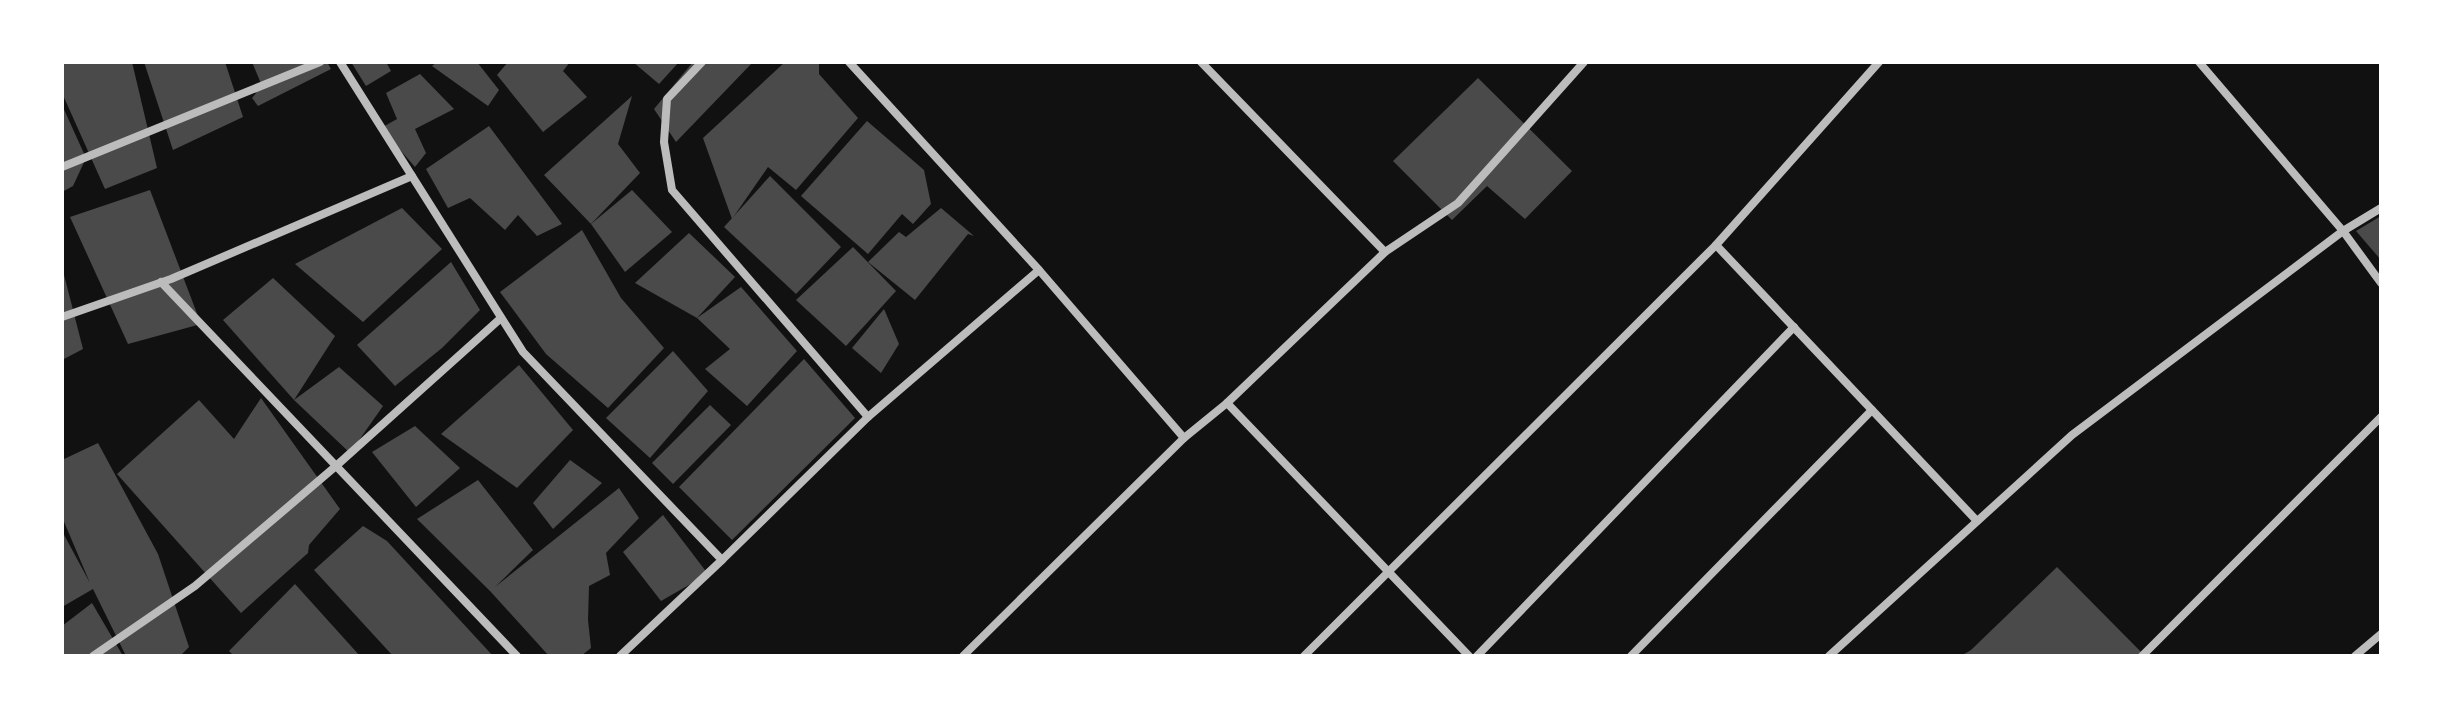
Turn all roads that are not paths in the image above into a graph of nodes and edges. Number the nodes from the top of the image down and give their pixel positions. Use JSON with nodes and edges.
{"nodes":[{"id":1,"x":320,"y":62,"type":"edge"},
{"id":2,"x":340,"y":62,"type":"edge"},
{"id":3,"x":702,"y":62,"type":"edge"},
{"id":4,"x":849,"y":62,"type":"edge"},
{"id":5,"x":1201,"y":62,"type":"edge"},
{"id":6,"x":1584,"y":62,"type":"edge"},
{"id":7,"x":1879,"y":62,"type":"edge"},
{"id":8,"x":2199,"y":62,"type":"edge"},
{"id":9,"x":62,"y":167,"type":"edge"},
{"id":10,"x":412,"y":176,"type":"junction"},
{"id":11,"x":2381,"y":208,"type":"edge"},
{"id":12,"x":2343,"y":231,"type":"junction"},
{"id":13,"x":1716,"y":245,"type":"junction"},
{"id":14,"x":1385,"y":252,"type":"junction"},
{"id":15,"x":1039,"y":270,"type":"junction"},
{"id":16,"x":161,"y":282,"type":"junction"},
{"id":17,"x":2381,"y":283,"type":"edge"},
{"id":18,"x":62,"y":317,"type":"edge"},
{"id":19,"x":501,"y":318,"type":"junction"},
{"id":20,"x":1794,"y":327,"type":"junction"},
{"id":21,"x":1227,"y":403,"type":"junction"},
{"id":22,"x":1872,"y":410,"type":"junction"},
{"id":23,"x":868,"y":417,"type":"junction"},
{"id":24,"x":2381,"y":417,"type":"edge"},
{"id":25,"x":1184,"y":438,"type":"junction"},
{"id":26,"x":336,"y":466,"type":"junction"},
{"id":27,"x":1977,"y":521,"type":"junction"},
{"id":28,"x":722,"y":560,"type":"junction"},
{"id":29,"x":1391,"y":572,"type":"junction"},
{"id":30,"x":2381,"y":634,"type":"edge"},
{"id":31,"x":624,"y":655,"type":"edge"},
{"id":32,"x":93,"y":656,"type":"edge"},
{"id":33,"x":517,"y":656,"type":"edge"},
{"id":34,"x":963,"y":656,"type":"edge"},
{"id":35,"x":1304,"y":656,"type":"edge"},
{"id":36,"x":1469,"y":656,"type":"edge"},
{"id":37,"x":1477,"y":656,"type":"edge"},
{"id":38,"x":1631,"y":656,"type":"edge"},
{"id":39,"x":1829,"y":656,"type":"edge"},
{"id":40,"x":2142,"y":656,"type":"edge"},
{"id":41,"x":2355,"y":656,"type":"edge"}],
"edges":[{"from":1,"to":9,"type":"street"},
{"from":2,"to":10,"type":"street"},
{"from":3,"to":23,"type":"street"},
{"from":4,"to":15,"type":"street"},
{"from":5,"to":14,"type":"street"},
{"from":6,"to":14,"type":"street"},
{"from":7,"to":13,"type":"street"},
{"from":8,"to":12,"type":"street"},
{"from":10,"to":16,"type":"street"},
{"from":10,"to":19,"type":"street"},
{"from":11,"to":12,"type":"street"},
{"from":12,"to":17,"type":"street"},
{"from":12,"to":27,"type":"street"},
{"from":13,"to":20,"type":"street"},
{"from":13,"to":29,"type":"street"},
{"from":14,"to":21,"type":"street"},
{"from":15,"to":23,"type":"street"},
{"from":15,"to":25,"type":"street"},
{"from":16,"to":18,"type":"street"},
{"from":16,"to":26,"type":"street"},
{"from":19,"to":26,"type":"street"},
{"from":19,"to":28,"type":"street"},
{"from":20,"to":22,"type":"street"},
{"from":20,"to":37,"type":"street"},
{"from":21,"to":25,"type":"street"},
{"from":21,"to":29,"type":"street"},
{"from":22,"to":27,"type":"street"},
{"from":22,"to":38,"type":"street"},
{"from":23,"to":28,"type":"street"},
{"from":24,"to":40,"type":"street"},
{"from":25,"to":34,"type":"street"},
{"from":26,"to":32,"type":"street"},
{"from":26,"to":33,"type":"street"},
{"from":27,"to":39,"type":"street"},
{"from":28,"to":31,"type":"street"},
{"from":29,"to":35,"type":"street"},
{"from":29,"to":36,"type":"street"},
{"from":30,"to":41,"type":"street"}]}
